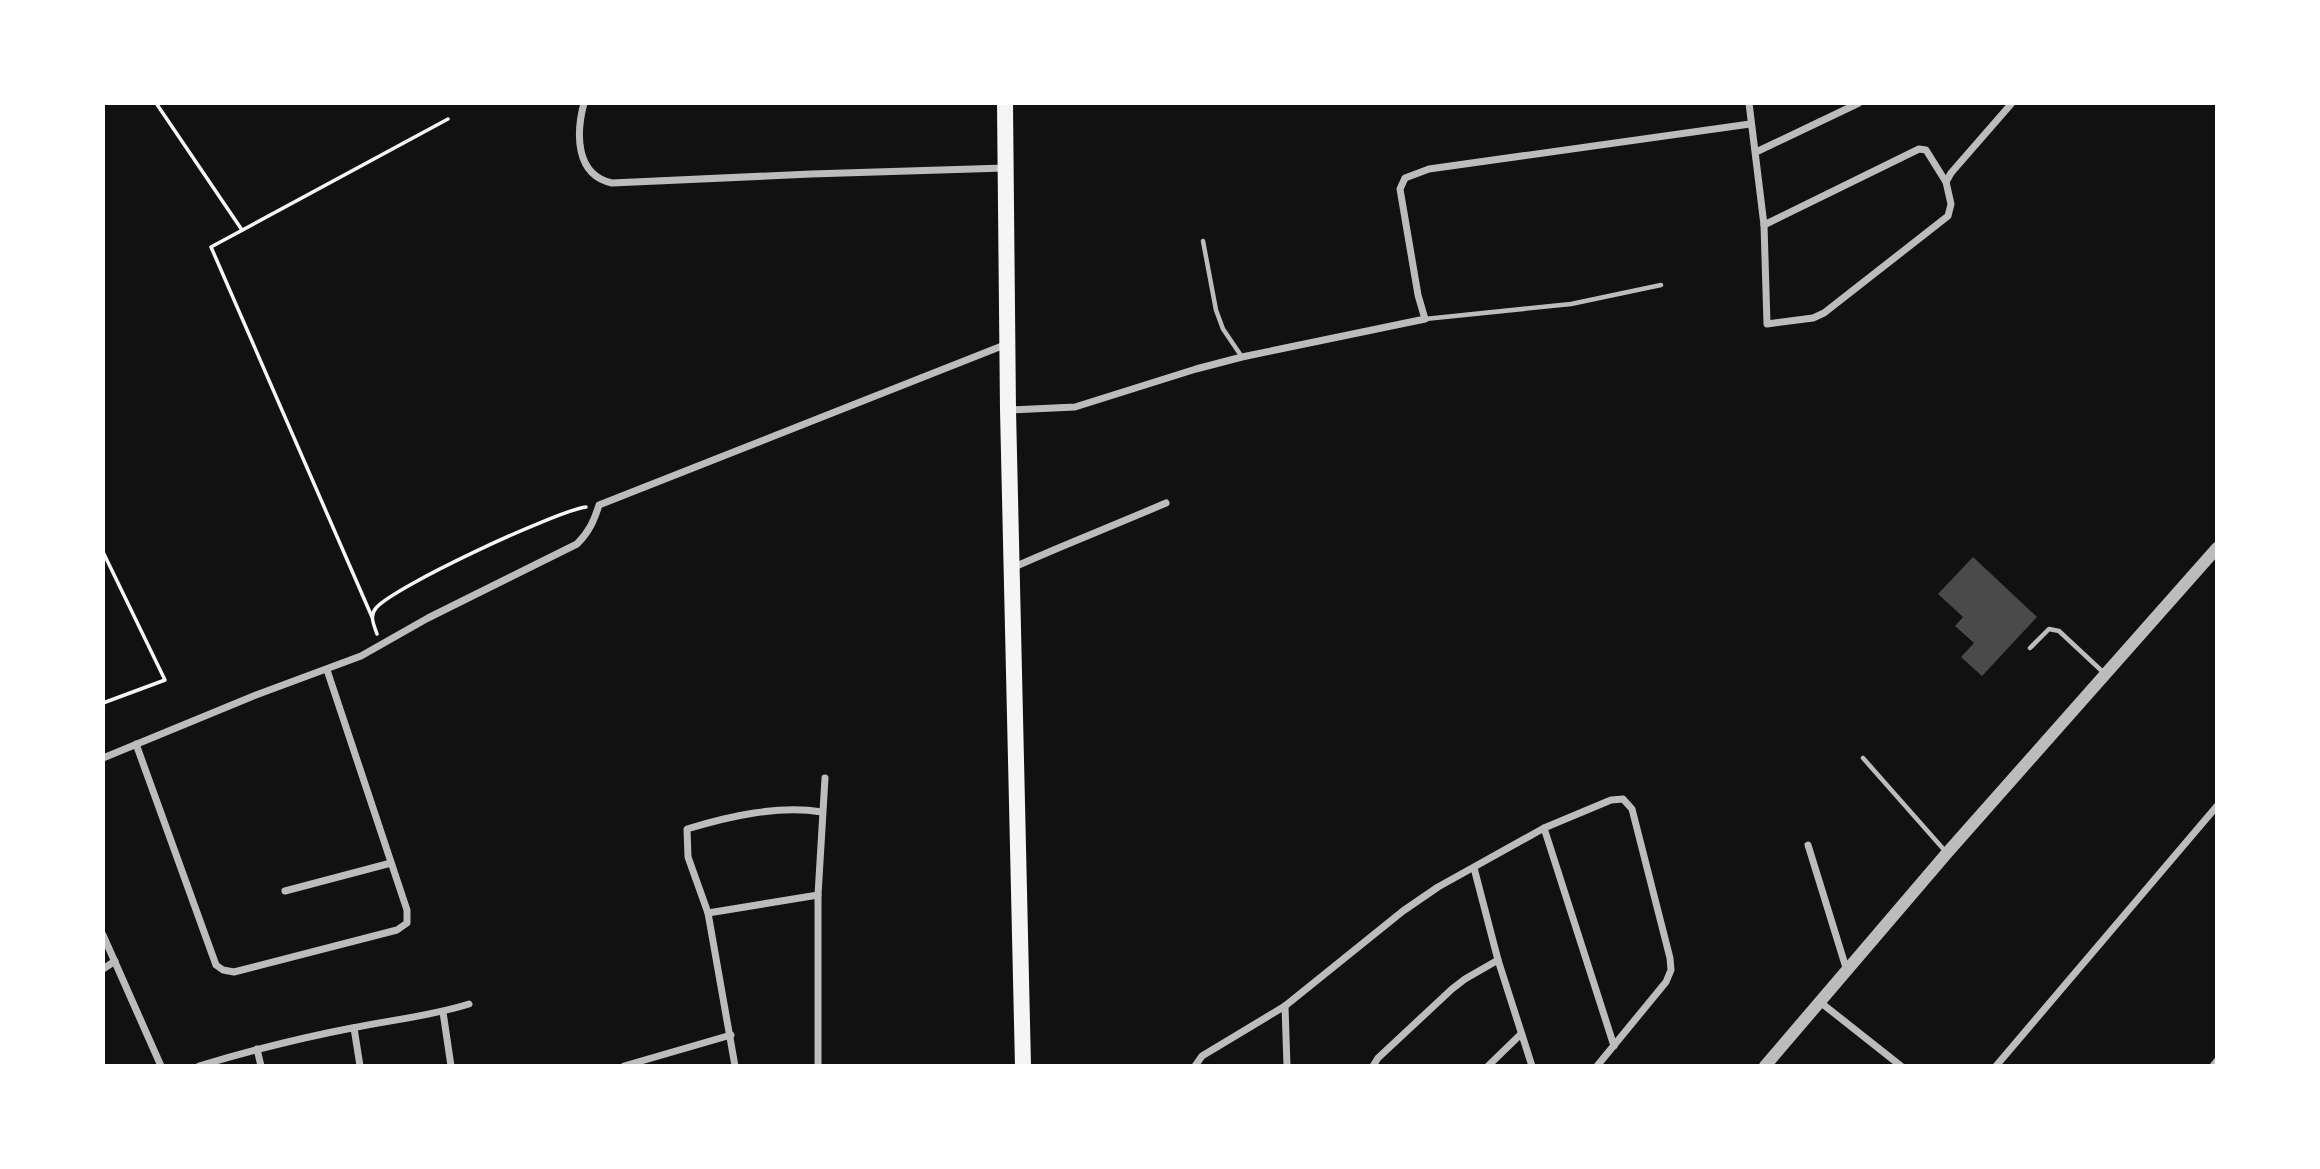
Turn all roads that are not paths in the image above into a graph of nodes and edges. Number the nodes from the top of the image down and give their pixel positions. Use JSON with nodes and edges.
{"nodes":[{"id":1,"x":584,"y":103,"type":"edge"},
{"id":2,"x":1005,"y":103,"type":"edge"},
{"id":3,"x":1749,"y":103,"type":"edge"},
{"id":4,"x":1859,"y":103,"type":"edge"},
{"id":5,"x":2012,"y":103,"type":"edge"},
{"id":6,"x":1750,"y":124,"type":"junction"},
{"id":7,"x":1756,"y":152,"type":"junction"},
{"id":8,"x":1006,"y":168,"type":"junction"},
{"id":9,"x":1946,"y":182,"type":"junction"},
{"id":10,"x":1764,"y":225,"type":"junction"},
{"id":11,"x":1203,"y":241,"type":"dead end"},
{"id":12,"x":1661,"y":285,"type":"dead end"},
{"id":13,"x":1425,"y":319,"type":"junction"},
{"id":14,"x":1008,"y":344,"type":"junction"},
{"id":15,"x":1242,"y":357,"type":"junction"},
{"id":16,"x":1008,"y":410,"type":"junction"},
{"id":17,"x":1166,"y":503,"type":"dead end"},
{"id":18,"x":2217,"y":548,"type":"edge"},
{"id":19,"x":1012,"y":568,"type":"junction"},
{"id":20,"x":2030,"y":648,"type":"dead end"},
{"id":21,"x":327,"y":670,"type":"junction"},
{"id":22,"x":2105,"y":674,"type":"junction"},
{"id":23,"x":136,"y":744,"type":"junction"},
{"id":24,"x":103,"y":758,"type":"edge"},
{"id":25,"x":1863,"y":758,"type":"dead end"},
{"id":26,"x":825,"y":778,"type":"dead end"},
{"id":27,"x":2217,"y":806,"type":"edge"},
{"id":28,"x":822,"y":811,"type":"junction"},
{"id":29,"x":1544,"y":828,"type":"junction"},
{"id":30,"x":1808,"y":845,"type":"dead end"},
{"id":31,"x":1947,"y":853,"type":"junction"},
{"id":32,"x":391,"y":863,"type":"junction"},
{"id":33,"x":1474,"y":868,"type":"junction"},
{"id":34,"x":285,"y":891,"type":"dead end"},
{"id":35,"x":818,"y":895,"type":"junction"},
{"id":36,"x":708,"y":913,"type":"junction"},
{"id":37,"x":103,"y":935,"type":"edge"},
{"id":38,"x":1498,"y":960,"type":"junction"},
{"id":39,"x":115,"y":961,"type":"junction"},
{"id":40,"x":103,"y":969,"type":"edge"},
{"id":41,"x":1847,"y":971,"type":"junction"},
{"id":42,"x":1820,"y":1002,"type":"junction"},
{"id":43,"x":469,"y":1004,"type":"dead end"},
{"id":44,"x":1285,"y":1006,"type":"junction"},
{"id":45,"x":443,"y":1012,"type":"junction"},
{"id":46,"x":354,"y":1028,"type":"junction"},
{"id":47,"x":1521,"y":1034,"type":"junction"},
{"id":48,"x":731,"y":1035,"type":"junction"},
{"id":49,"x":1614,"y":1046,"type":"junction"},
{"id":50,"x":257,"y":1049,"type":"junction"},
{"id":51,"x":2217,"y":1061,"type":"edge"},
{"id":52,"x":161,"y":1066,"type":"edge"},
{"id":53,"x":199,"y":1066,"type":"edge"},
{"id":54,"x":261,"y":1066,"type":"edge"},
{"id":55,"x":360,"y":1066,"type":"edge"},
{"id":56,"x":451,"y":1066,"type":"edge"},
{"id":57,"x":624,"y":1066,"type":"edge"},
{"id":58,"x":734,"y":1066,"type":"edge"},
{"id":59,"x":818,"y":1066,"type":"edge"},
{"id":60,"x":1023,"y":1066,"type":"edge"},
{"id":61,"x":1195,"y":1066,"type":"edge"},
{"id":62,"x":1287,"y":1066,"type":"edge"},
{"id":63,"x":1373,"y":1066,"type":"edge"},
{"id":64,"x":1488,"y":1066,"type":"edge"},
{"id":65,"x":1532,"y":1066,"type":"edge"},
{"id":66,"x":1597,"y":1066,"type":"edge"},
{"id":67,"x":1765,"y":1066,"type":"edge"},
{"id":68,"x":1901,"y":1066,"type":"edge"},
{"id":69,"x":1996,"y":1066,"type":"edge"},
{"id":70,"x":2213,"y":1066,"type":"edge"}],
"edges":[{"from":1,"to":8,"type":"street"},
{"from":2,"to":8,"type":"highway"},
{"from":3,"to":6,"type":"street"},
{"from":4,"to":7,"type":"street"},
{"from":5,"to":9,"type":"street"},
{"from":6,"to":7,"type":"street"},
{"from":6,"to":13,"type":"street"},
{"from":7,"to":10,"type":"street"},
{"from":8,"to":14,"type":"highway"},
{"from":9,"to":10,"type":"street"},
{"from":9,"to":10,"type":"street"},
{"from":11,"to":15,"type":"lane"},
{"from":12,"to":13,"type":"lane"},
{"from":13,"to":15,"type":"street"},
{"from":14,"to":16,"type":"highway"},
{"from":14,"to":21,"type":"street"},
{"from":15,"to":16,"type":"street"},
{"from":16,"to":19,"type":"highway"},
{"from":17,"to":19,"type":"street"},
{"from":18,"to":22,"type":"street"},
{"from":19,"to":60,"type":"highway"},
{"from":20,"to":22,"type":"lane"},
{"from":21,"to":23,"type":"street"},
{"from":21,"to":32,"type":"street"},
{"from":22,"to":31,"type":"street"},
{"from":23,"to":24,"type":"street"},
{"from":23,"to":32,"type":"street"},
{"from":25,"to":31,"type":"lane"},
{"from":26,"to":28,"type":"street"},
{"from":27,"to":69,"type":"street"},
{"from":28,"to":35,"type":"street"},
{"from":28,"to":36,"type":"street"},
{"from":29,"to":33,"type":"street"},
{"from":29,"to":49,"type":"street"},
{"from":29,"to":49,"type":"street"},
{"from":30,"to":41,"type":"street"},
{"from":31,"to":41,"type":"street"},
{"from":32,"to":34,"type":"street"},
{"from":33,"to":38,"type":"street"},
{"from":33,"to":44,"type":"street"},
{"from":35,"to":36,"type":"street"},
{"from":35,"to":59,"type":"street"},
{"from":36,"to":48,"type":"street"},
{"from":37,"to":39,"type":"street"},
{"from":38,"to":47,"type":"street"},
{"from":38,"to":63,"type":"street"},
{"from":39,"to":40,"type":"street"},
{"from":39,"to":52,"type":"street"},
{"from":41,"to":42,"type":"street"},
{"from":42,"to":67,"type":"street"},
{"from":42,"to":68,"type":"street"},
{"from":43,"to":45,"type":"street"},
{"from":44,"to":61,"type":"street"},
{"from":44,"to":62,"type":"street"},
{"from":45,"to":46,"type":"street"},
{"from":45,"to":56,"type":"street"},
{"from":46,"to":50,"type":"street"},
{"from":46,"to":55,"type":"street"},
{"from":47,"to":64,"type":"street"},
{"from":47,"to":65,"type":"street"},
{"from":48,"to":57,"type":"street"},
{"from":48,"to":58,"type":"street"},
{"from":49,"to":66,"type":"street"},
{"from":50,"to":53,"type":"street"},
{"from":50,"to":54,"type":"street"},
{"from":51,"to":70,"type":"street"}]}
